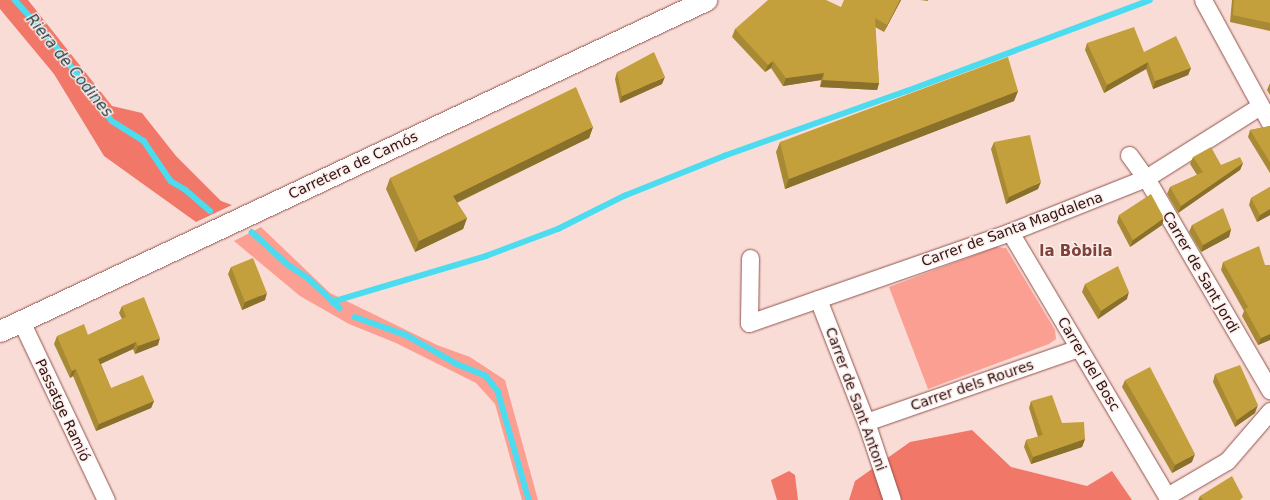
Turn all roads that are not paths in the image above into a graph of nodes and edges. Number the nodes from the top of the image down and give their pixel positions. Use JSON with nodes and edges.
{"nodes":[{"id":1,"x":706,"y":0,"type":"edge"},
{"id":2,"x":1203,"y":0,"type":"edge"},
{"id":3,"x":1260,"y":106,"type":"junction"},
{"id":4,"x":1270,"y":123,"type":"edge"},
{"id":5,"x":1129,"y":155,"type":"dead end"},
{"id":6,"x":1146,"y":178,"type":"junction"},
{"id":7,"x":1010,"y":232,"type":"junction"},
{"id":8,"x":750,"y":258,"type":"dead end"},
{"id":9,"x":818,"y":299,"type":"junction"},
{"id":10,"x":21,"y":321,"type":"junction"},
{"id":11,"x":0,"y":331,"type":"edge"},
{"id":12,"x":1079,"y":348,"type":"junction"},
{"id":13,"x":1270,"y":390,"type":"edge"},
{"id":14,"x":1270,"y":411,"type":"edge"},
{"id":15,"x":866,"y":422,"type":"junction"},
{"id":16,"x":106,"y":500,"type":"edge"},
{"id":17,"x":892,"y":500,"type":"edge"}],
"edges":[{"from":1,"to":10,"type":"street","name":"Carretera de Camós"},
{"from":2,"to":3,"type":"street"},
{"from":3,"to":4,"type":"street"},
{"from":3,"to":6,"type":"street","name":"Carrer de Santa Magdalena"},
{"from":5,"to":6,"type":"street","name":"Carrer de Sant Jordi"},
{"from":6,"to":7,"type":"street","name":"Carrer de Santa Magdalena"},
{"from":6,"to":13,"type":"street","name":"Carrer de Sant Jordi"},
{"from":7,"to":9,"type":"street","name":"Carrer de Santa Magdalena"},
{"from":7,"to":12,"type":"street","name":"Carrer del Bosc"},
{"from":8,"to":9,"type":"street","name":"Carrer de Santa Magdalena"},
{"from":9,"to":15,"type":"street","name":"Carrer de Sant Antoni"},
{"from":10,"to":11,"type":"street","name":"Carretera de Camós"},
{"from":10,"to":16,"type":"street","name":"Passatge Ramió"},
{"from":12,"to":14,"type":"street","name":"Carrer del Bosc"},
{"from":12,"to":15,"type":"street","name":"Carrer dels Roures"},
{"from":15,"to":17,"type":"street","name":"Carrer de Sant Antoni"}]}
